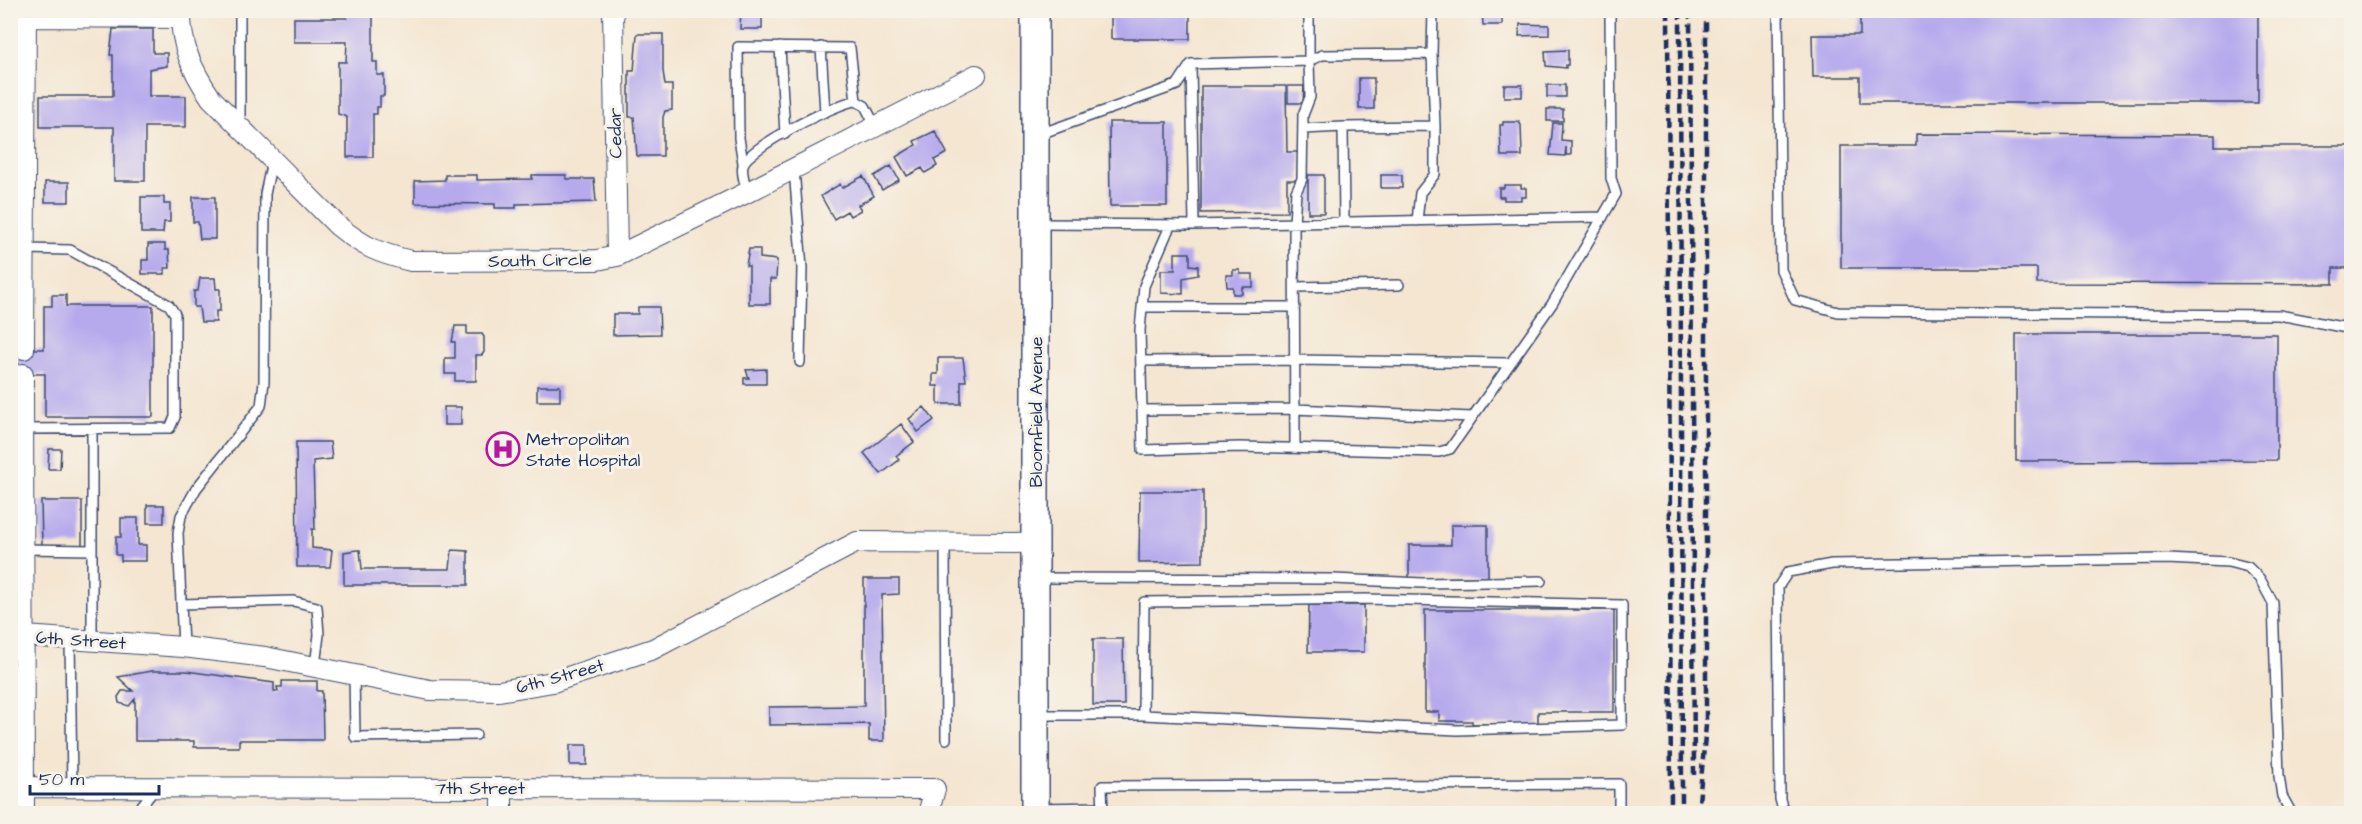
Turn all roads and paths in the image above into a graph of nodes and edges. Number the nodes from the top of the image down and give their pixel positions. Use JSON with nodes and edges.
{"nodes":[{"id":1,"x":240,"y":10,"type":"edge"},
{"id":2,"x":613,"y":10,"type":"edge"},
{"id":3,"x":1035,"y":10,"type":"edge"},
{"id":4,"x":1309,"y":10,"type":"edge"},
{"id":5,"x":1433,"y":10,"type":"edge"},
{"id":6,"x":1610,"y":10,"type":"edge"},
{"id":7,"x":1778,"y":10,"type":"edge"},
{"id":8,"x":20,"y":14,"type":"edge"},
{"id":9,"x":181,"y":14,"type":"edge"},
{"id":10,"x":780,"y":47,"type":"junction"},
{"id":11,"x":821,"y":47,"type":"junction"},
{"id":12,"x":1432,"y":54,"type":"junction"},
{"id":13,"x":1309,"y":61,"type":"junction"},
{"id":14,"x":1191,"y":64,"type":"junction"},
{"id":15,"x":976,"y":75,"type":"dead end"},
{"id":16,"x":856,"y":101,"type":"junction"},
{"id":17,"x":825,"y":112,"type":"junction"},
{"id":18,"x":240,"y":126,"type":"junction"},
{"id":19,"x":1435,"y":126,"type":"junction"},
{"id":20,"x":876,"y":127,"type":"junction"},
{"id":21,"x":1343,"y":128,"type":"junction"},
{"id":22,"x":1303,"y":129,"type":"junction"},
{"id":23,"x":785,"y":134,"type":"junction"},
{"id":24,"x":1035,"y":135,"type":"junction"},
{"id":25,"x":272,"y":159,"type":"junction"},
{"id":26,"x":743,"y":163,"type":"junction"},
{"id":27,"x":794,"y":169,"type":"junction"},
{"id":28,"x":748,"y":192,"type":"junction"},
{"id":29,"x":1603,"y":217,"type":"junction"},
{"id":30,"x":1417,"y":221,"type":"junction"},
{"id":31,"x":1344,"y":222,"type":"junction"},
{"id":32,"x":1294,"y":223,"type":"junction"},
{"id":33,"x":1035,"y":224,"type":"junction"},
{"id":34,"x":1194,"y":225,"type":"junction"},
{"id":35,"x":1170,"y":226,"type":"junction"},
{"id":36,"x":24,"y":249,"type":"junction"},
{"id":37,"x":617,"y":256,"type":"junction"},
{"id":38,"x":1399,"y":285,"type":"dead end"},
{"id":39,"x":1295,"y":287,"type":"junction"},
{"id":40,"x":1142,"y":307,"type":"junction"},
{"id":41,"x":1295,"y":307,"type":"junction"},
{"id":42,"x":2352,"y":329,"type":"edge"},
{"id":43,"x":24,"y":349,"type":"dead end"},
{"id":44,"x":1295,"y":360,"type":"junction"},
{"id":45,"x":1142,"y":361,"type":"junction"},
{"id":46,"x":800,"y":362,"type":"dead end"},
{"id":47,"x":1509,"y":363,"type":"junction"},
{"id":48,"x":23,"y":374,"type":"dead end"},
{"id":49,"x":1295,"y":409,"type":"junction"},
{"id":50,"x":1143,"y":410,"type":"junction"},
{"id":51,"x":1471,"y":417,"type":"junction"},
{"id":52,"x":24,"y":429,"type":"junction"},
{"id":53,"x":92,"y":429,"type":"junction"},
{"id":54,"x":1295,"y":448,"type":"junction"},
{"id":55,"x":17,"y":460,"type":"edge"},
{"id":56,"x":945,"y":543,"type":"junction"},
{"id":57,"x":1036,"y":543,"type":"junction"},
{"id":58,"x":24,"y":549,"type":"junction"},
{"id":59,"x":92,"y":550,"type":"junction"},
{"id":60,"x":1036,"y":578,"type":"junction"},
{"id":61,"x":1541,"y":581,"type":"dead end"},
{"id":62,"x":181,"y":604,"type":"junction"},
{"id":63,"x":25,"y":636,"type":"junction"},
{"id":64,"x":70,"y":639,"type":"junction"},
{"id":65,"x":92,"y":641,"type":"junction"},
{"id":66,"x":183,"y":647,"type":"junction"},
{"id":67,"x":315,"y":665,"type":"junction"},
{"id":68,"x":354,"y":673,"type":"junction"},
{"id":69,"x":1035,"y":715,"type":"junction"},
{"id":70,"x":1143,"y":715,"type":"junction"},
{"id":71,"x":476,"y":735,"type":"dead end"},
{"id":72,"x":946,"y":739,"type":"dead end"},
{"id":73,"x":24,"y":787,"type":"junction"},
{"id":74,"x":72,"y":787,"type":"junction"},
{"id":75,"x":156,"y":787,"type":"junction"},
{"id":76,"x":502,"y":788,"type":"junction"},
{"id":77,"x":1103,"y":810,"type":"edge"},
{"id":78,"x":1035,"y":811,"type":"edge"},
{"id":79,"x":24,"y":813,"type":"edge"},
{"id":80,"x":135,"y":813,"type":"edge"},
{"id":81,"x":502,"y":813,"type":"edge"},
{"id":82,"x":928,"y":813,"type":"edge"},
{"id":83,"x":1619,"y":813,"type":"edge"},
{"id":84,"x":1784,"y":813,"type":"edge"},
{"id":85,"x":2292,"y":813,"type":"edge"}],
"edges":[{"from":1,"to":18,"type":"lane"},
{"from":2,"to":37,"type":"street","name":"Cedar"},
{"from":3,"to":24,"type":"main road","name":"Bloomfield Avenue"},
{"from":4,"to":13,"type":"lane"},
{"from":5,"to":12,"type":"lane"},
{"from":6,"to":29,"type":"lane"},
{"from":7,"to":42,"type":"lane"},
{"from":8,"to":9,"type":"street"},
{"from":8,"to":36,"type":"street"},
{"from":9,"to":18,"type":"street","name":"South Circle"},
{"from":10,"to":11,"type":"lane"},
{"from":10,"to":23,"type":"lane"},
{"from":10,"to":26,"type":"lane"},
{"from":11,"to":16,"type":"lane"},
{"from":11,"to":17,"type":"lane"},
{"from":12,"to":13,"type":"lane"},
{"from":12,"to":19,"type":"lane"},
{"from":13,"to":14,"type":"lane"},
{"from":13,"to":22,"type":"lane"},
{"from":14,"to":24,"type":"lane"},
{"from":14,"to":34,"type":"lane"},
{"from":15,"to":20,"type":"street","name":"South Circle"},
{"from":16,"to":17,"type":"lane"},
{"from":16,"to":20,"type":"lane"},
{"from":17,"to":23,"type":"lane"},
{"from":18,"to":25,"type":"street","name":"South Circle"},
{"from":19,"to":21,"type":"lane"},
{"from":19,"to":30,"type":"lane"},
{"from":20,"to":27,"type":"street","name":"South Circle"},
{"from":21,"to":22,"type":"lane"},
{"from":21,"to":31,"type":"lane"},
{"from":22,"to":32,"type":"lane"},
{"from":23,"to":26,"type":"lane"},
{"from":24,"to":33,"type":"main road","name":"Bloomfield Avenue"},
{"from":25,"to":37,"type":"street","name":"South Circle"},
{"from":25,"to":62,"type":"lane"},
{"from":26,"to":28,"type":"lane"},
{"from":27,"to":28,"type":"street","name":"South Circle"},
{"from":27,"to":46,"type":"lane"},
{"from":28,"to":37,"type":"street","name":"South Circle"},
{"from":29,"to":30,"type":"lane"},
{"from":29,"to":47,"type":"lane"},
{"from":30,"to":31,"type":"lane"},
{"from":31,"to":32,"type":"lane"},
{"from":32,"to":34,"type":"lane"},
{"from":32,"to":39,"type":"lane"},
{"from":33,"to":35,"type":"lane"},
{"from":33,"to":57,"type":"main road","name":"Bloomfield Avenue"},
{"from":34,"to":35,"type":"lane"},
{"from":35,"to":40,"type":"lane"},
{"from":36,"to":43,"type":"street"},
{"from":36,"to":53,"type":"lane"},
{"from":38,"to":39,"type":"lane"},
{"from":39,"to":41,"type":"lane"},
{"from":40,"to":41,"type":"lane"},
{"from":40,"to":45,"type":"lane"},
{"from":41,"to":44,"type":"lane"},
{"from":44,"to":45,"type":"lane"},
{"from":44,"to":47,"type":"lane"},
{"from":44,"to":49,"type":"lane"},
{"from":45,"to":50,"type":"lane"},
{"from":47,"to":51,"type":"lane"},
{"from":48,"to":52,"type":"street"},
{"from":49,"to":50,"type":"lane"},
{"from":49,"to":51,"type":"lane"},
{"from":49,"to":54,"type":"lane"},
{"from":50,"to":54,"type":"lane"},
{"from":51,"to":54,"type":"lane"},
{"from":52,"to":53,"type":"lane"},
{"from":52,"to":55,"type":"street"},
{"from":53,"to":59,"type":"lane"},
{"from":55,"to":58,"type":"street"},
{"from":56,"to":57,"type":"street","name":"6th Street"},
{"from":56,"to":68,"type":"street","name":"6th Street"},
{"from":56,"to":72,"type":"lane"},
{"from":57,"to":60,"type":"main road","name":"Bloomfield Avenue"},
{"from":58,"to":59,"type":"lane"},
{"from":58,"to":63,"type":"street"},
{"from":59,"to":65,"type":"lane"},
{"from":60,"to":61,"type":"lane"},
{"from":60,"to":69,"type":"main road","name":"Bloomfield Avenue"},
{"from":62,"to":66,"type":"lane"},
{"from":62,"to":67,"type":"lane"},
{"from":63,"to":64,"type":"street","name":"6th Street"},
{"from":63,"to":73,"type":"street"},
{"from":64,"to":65,"type":"street","name":"6th Street"},
{"from":64,"to":74,"type":"lane"},
{"from":65,"to":66,"type":"street","name":"6th Street"},
{"from":66,"to":67,"type":"street","name":"6th Street"},
{"from":67,"to":68,"type":"street","name":"6th Street"},
{"from":68,"to":71,"type":"lane"},
{"from":69,"to":70,"type":"lane"},
{"from":69,"to":78,"type":"main road","name":"Bloomfield Avenue"},
{"from":70,"to":70,"type":"lane"},
{"from":73,"to":74,"type":"street","name":"7th Street"},
{"from":73,"to":79,"type":"street"},
{"from":74,"to":75,"type":"street","name":"7th Street"},
{"from":75,"to":76,"type":"street","name":"7th Street"},
{"from":75,"to":80,"type":"lane"},
{"from":76,"to":81,"type":"street"},
{"from":76,"to":82,"type":"street","name":"7th Street"},
{"from":77,"to":78,"type":"lane"},
{"from":77,"to":83,"type":"lane"},
{"from":84,"to":85,"type":"lane"}]}
